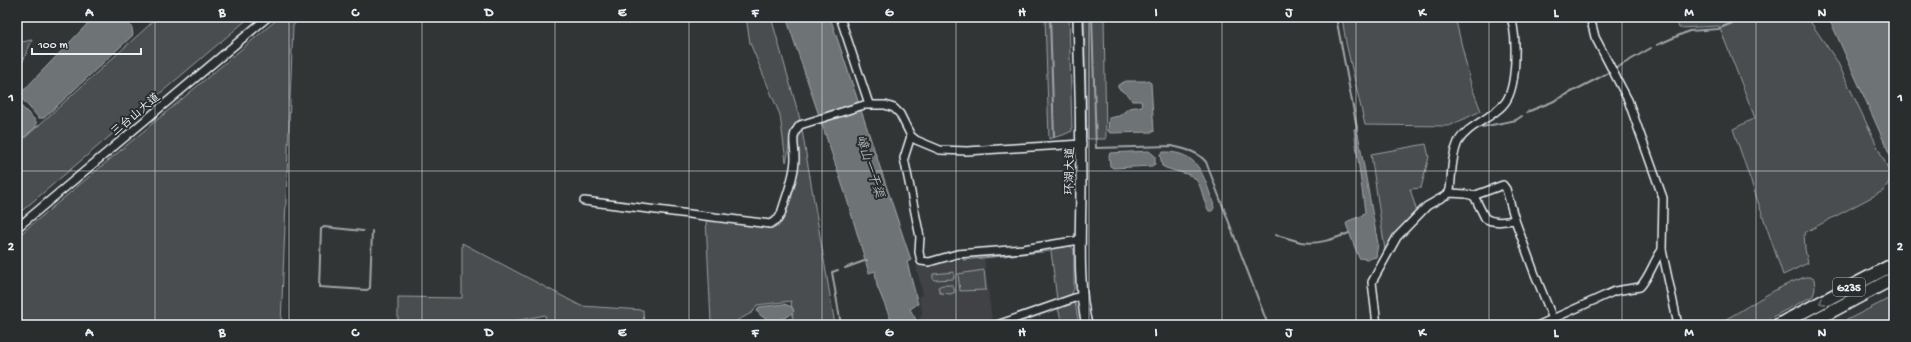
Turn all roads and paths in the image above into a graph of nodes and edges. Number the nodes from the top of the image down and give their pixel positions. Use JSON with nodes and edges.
{"nodes":[{"id":1,"x":268,"y":17,"type":"edge"},
{"id":2,"x":840,"y":17,"type":"edge"},
{"id":3,"x":1078,"y":17,"type":"edge"},
{"id":4,"x":1511,"y":17,"type":"edge"},
{"id":5,"x":1590,"y":17,"type":"edge"},
{"id":6,"x":866,"y":105,"type":"junction"},
{"id":7,"x":911,"y":136,"type":"junction"},
{"id":8,"x":1082,"y":144,"type":"junction"},
{"id":9,"x":1447,"y":195,"type":"junction"},
{"id":10,"x":1473,"y":196,"type":"junction"},
{"id":11,"x":584,"y":201,"type":"dead end"},
{"id":12,"x":1515,"y":220,"type":"junction"},
{"id":13,"x":17,"y":228,"type":"edge"},
{"id":14,"x":1080,"y":240,"type":"junction"},
{"id":15,"x":1662,"y":250,"type":"junction"},
{"id":16,"x":1894,"y":264,"type":"edge"},
{"id":17,"x":1894,"y":278,"type":"edge"},
{"id":18,"x":1083,"y":295,"type":"junction"},
{"id":19,"x":1553,"y":319,"type":"junction"},
{"id":20,"x":1810,"y":323,"type":"edge"},
{"id":21,"x":997,"y":325,"type":"edge"},
{"id":22,"x":1087,"y":325,"type":"edge"},
{"id":23,"x":1377,"y":325,"type":"edge"},
{"id":24,"x":1539,"y":325,"type":"edge"},
{"id":25,"x":1678,"y":325,"type":"edge"},
{"id":26,"x":1778,"y":325,"type":"edge"}],
"edges":[{"from":1,"to":13,"type":"street","name":"三台山大道"},
{"from":2,"to":6,"type":"street"},
{"from":3,"to":8,"type":"main road","name":"环湖大道"},
{"from":4,"to":9,"type":"street"},
{"from":5,"to":15,"type":"street"},
{"from":6,"to":7,"type":"street"},
{"from":6,"to":11,"type":"street"},
{"from":7,"to":8,"type":"street"},
{"from":7,"to":14,"type":"street"},
{"from":8,"to":14,"type":"main road","name":"环湖大道"},
{"from":9,"to":10,"type":"street"},
{"from":9,"to":23,"type":"street"},
{"from":10,"to":12,"type":"street"},
{"from":10,"to":12,"type":"street"},
{"from":12,"to":19,"type":"street"},
{"from":14,"to":18,"type":"main road","name":"环湖大道"},
{"from":15,"to":19,"type":"street"},
{"from":15,"to":25,"type":"street"},
{"from":16,"to":26,"type":"highway","number":"G235","one_way":true},
{"from":17,"to":20,"type":"highway","number":"G235"},
{"from":18,"to":21,"type":"street"},
{"from":18,"to":22,"type":"main road","name":"环湖大道"},
{"from":19,"to":24,"type":"street"}]}
